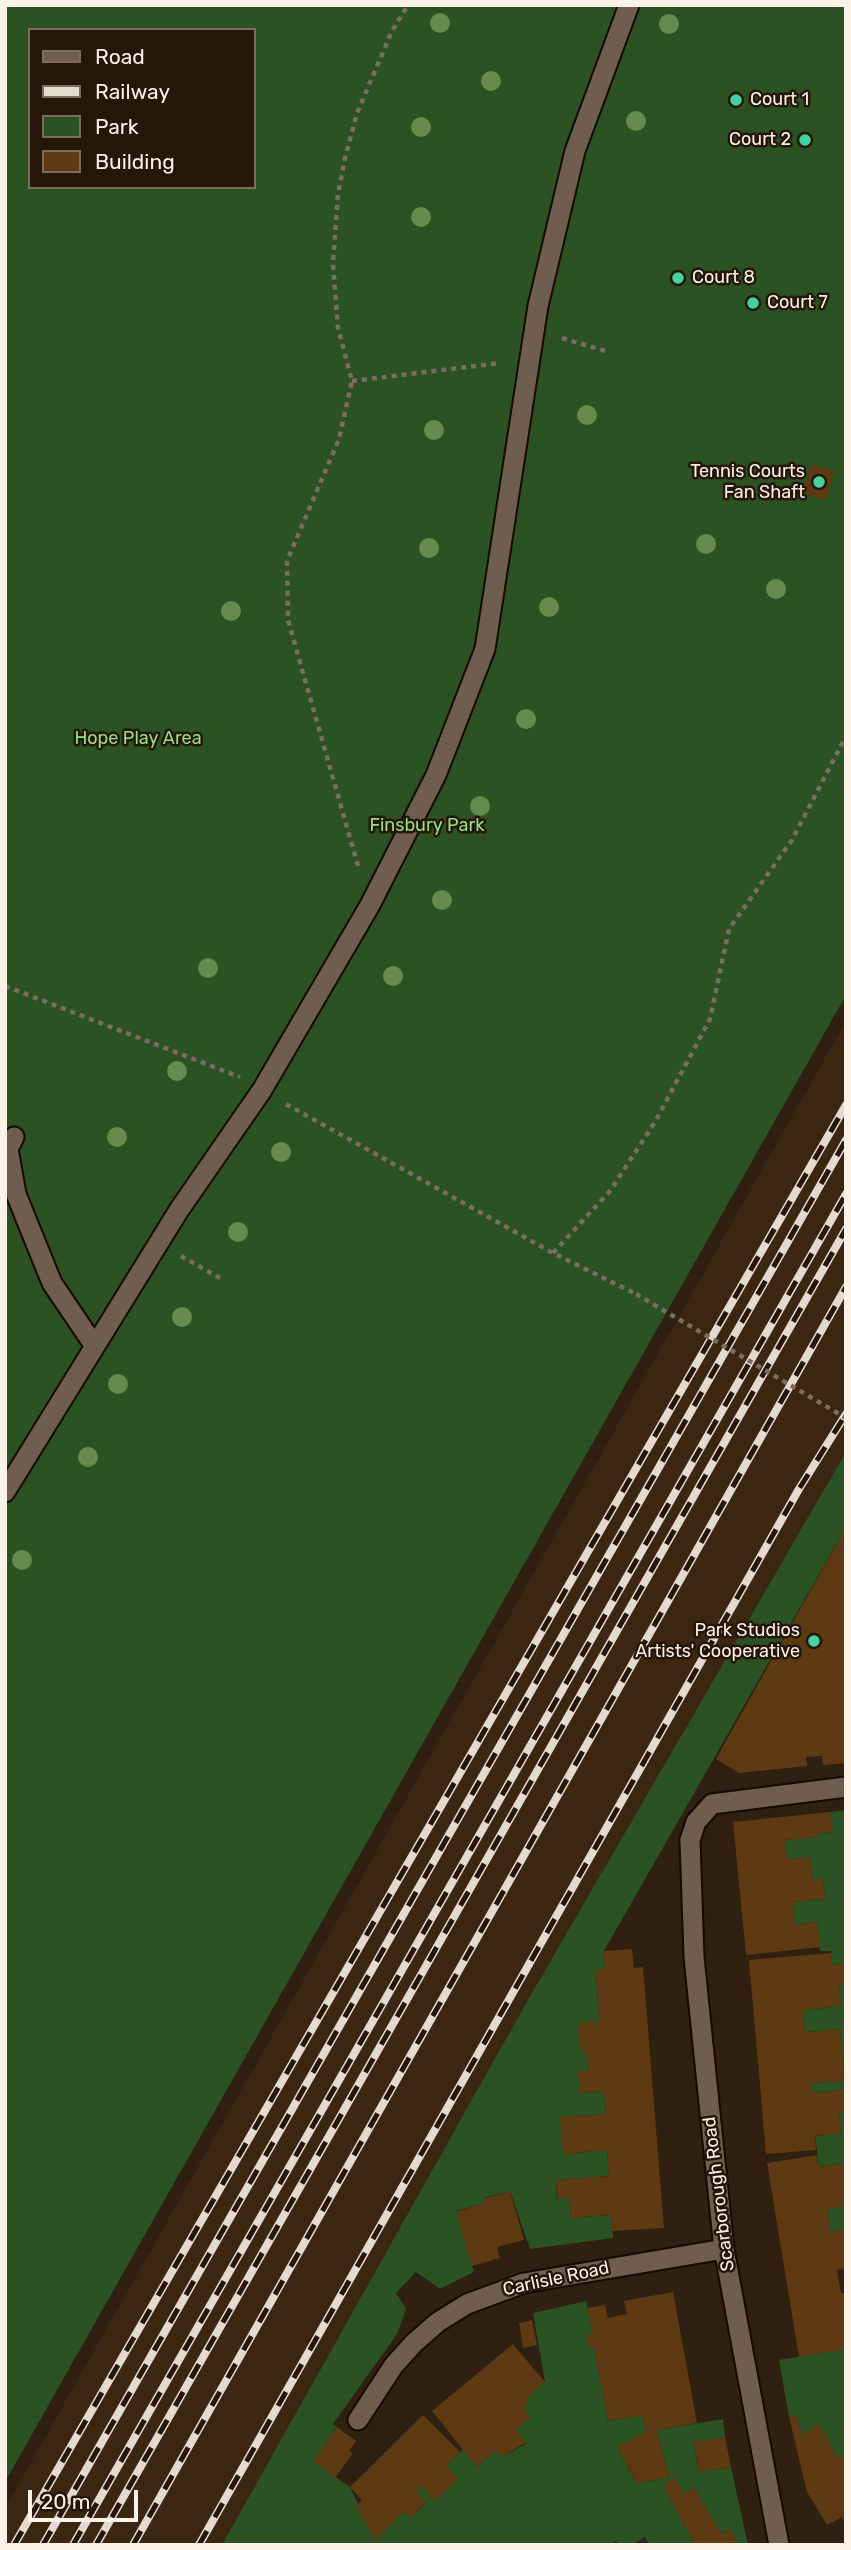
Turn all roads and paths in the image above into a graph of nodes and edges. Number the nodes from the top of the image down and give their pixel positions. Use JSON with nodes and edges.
{"nodes":[{"id":1,"x":408,"y":5,"type":"edge"},
{"id":2,"x":629,"y":5,"type":"edge"},
{"id":3,"x":534,"y":332,"type":"junction"},
{"id":4,"x":605,"y":351,"type":"dead end"},
{"id":5,"x":530,"y":359,"type":"junction"},
{"id":6,"x":352,"y":381,"type":"junction"},
{"id":7,"x":846,"y":736,"type":"edge"},
{"id":8,"x":370,"y":905,"type":"junction"},
{"id":9,"x":5,"y":986,"type":"edge"},
{"id":10,"x":240,"y":1077,"type":"dead end"},
{"id":11,"x":285,"y":1104,"type":"dead end"},
{"id":12,"x":14,"y":1137,"type":"dead end"},
{"id":13,"x":554,"y":1253,"type":"junction"},
{"id":14,"x":207,"y":1271,"type":"dead end"},
{"id":15,"x":220,"y":1278,"type":"dead end"},
{"id":16,"x":94,"y":1345,"type":"junction"},
{"id":17,"x":846,"y":1418,"type":"edge"},
{"id":18,"x":5,"y":1492,"type":"edge"},
{"id":19,"x":846,"y":1787,"type":"edge"},
{"id":20,"x":724,"y":2249,"type":"junction"},
{"id":21,"x":358,"y":2420,"type":"dead end"},
{"id":22,"x":779,"y":2545,"type":"edge"}],
"edges":[{"from":1,"to":6,"type":"path"},
{"from":2,"to":3,"type":"street"},
{"from":3,"to":4,"type":"path"},
{"from":3,"to":5,"type":"street"},
{"from":5,"to":6,"type":"path"},
{"from":5,"to":8,"type":"street"},
{"from":6,"to":8,"type":"path"},
{"from":7,"to":13,"type":"path"},
{"from":8,"to":16,"type":"street"},
{"from":9,"to":10,"type":"path"},
{"from":11,"to":13,"type":"path"},
{"from":12,"to":16,"type":"street"},
{"from":13,"to":17,"type":"path","bridge":true},
{"from":14,"to":15,"type":"path"},
{"from":16,"to":18,"type":"street"},
{"from":19,"to":20,"type":"street","name":"Scarborough Road"},
{"from":20,"to":21,"type":"street","name":"Carlisle Road"},
{"from":20,"to":22,"type":"street","name":"Scarborough Road"}]}
